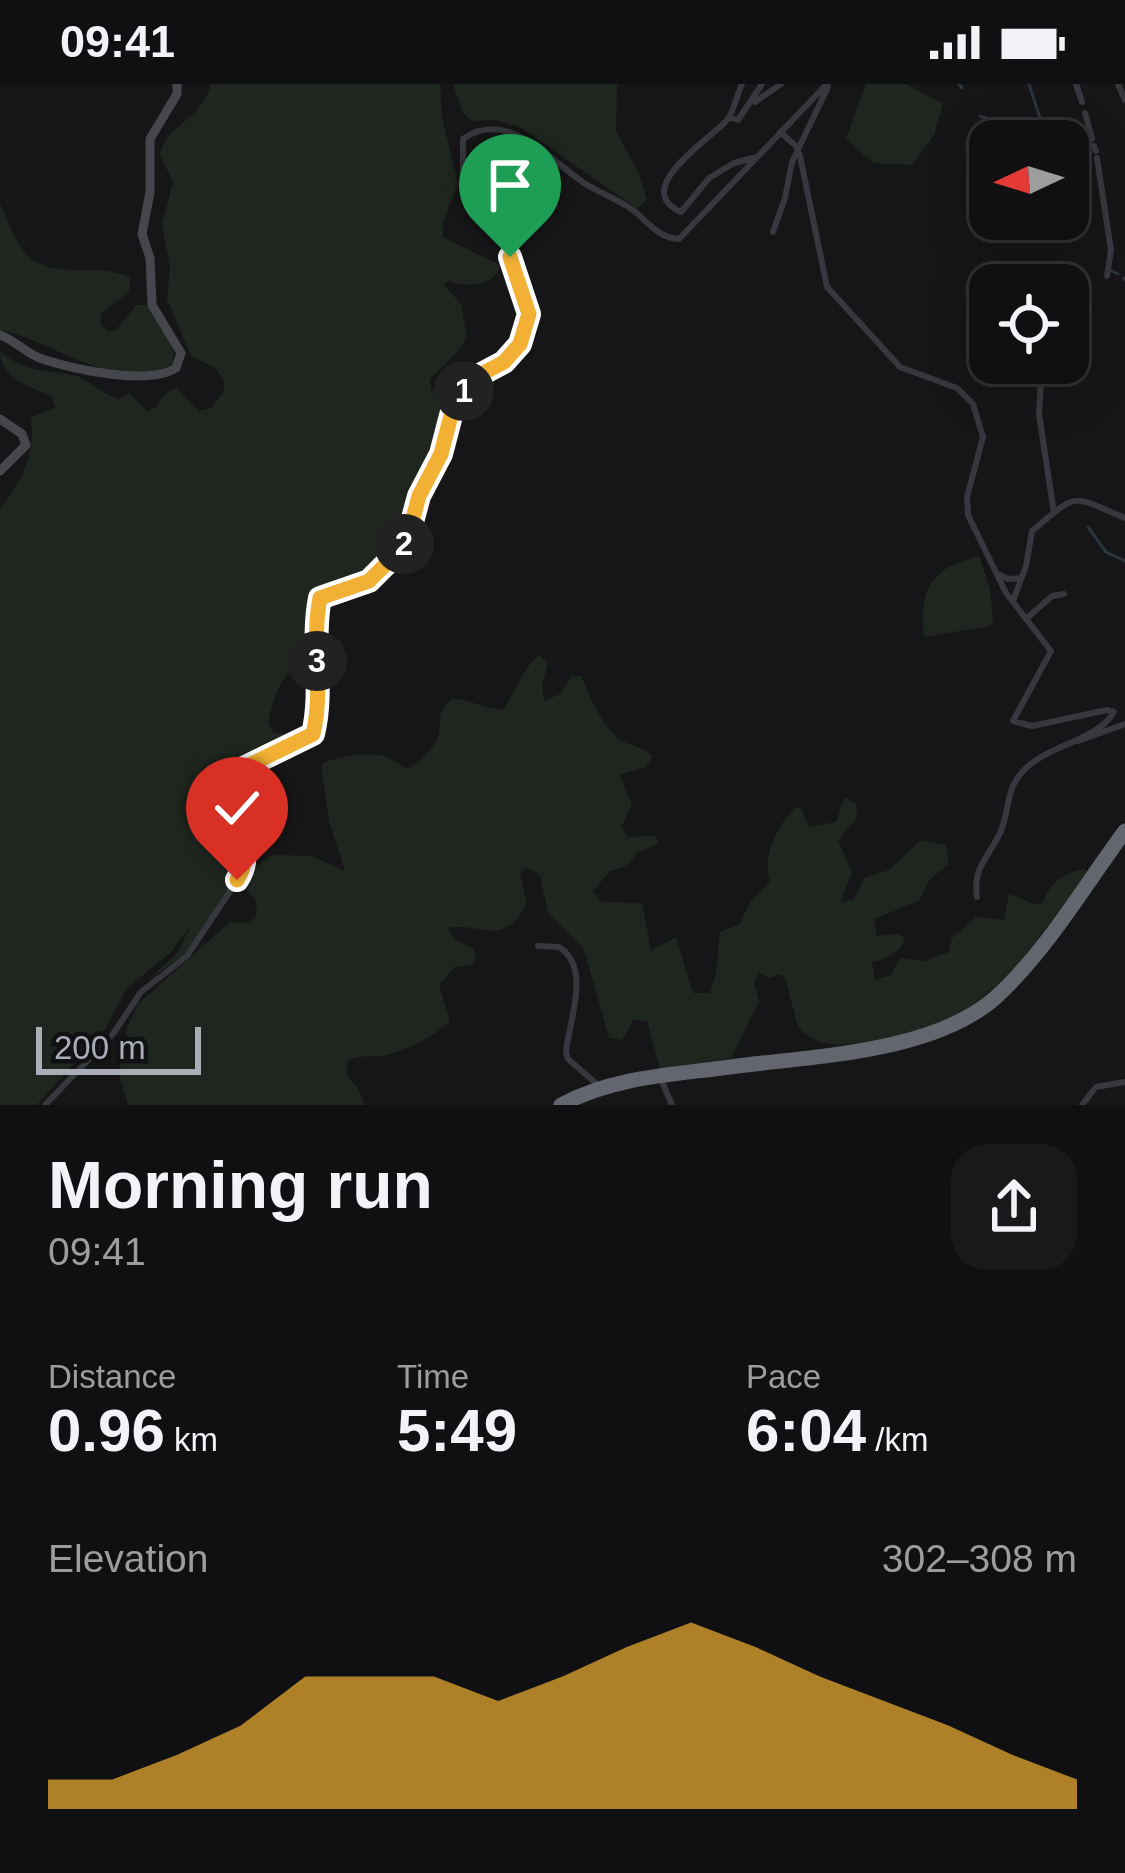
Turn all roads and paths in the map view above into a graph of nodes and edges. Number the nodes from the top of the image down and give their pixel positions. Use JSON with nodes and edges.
{"nodes":[{"id":1,"x":177,"y":84,"type":"edge"},
{"id":2,"x":742,"y":84,"type":"edge"},
{"id":3,"x":762,"y":84,"type":"edge"},
{"id":4,"x":782,"y":84,"type":"edge"},
{"id":5,"x":827,"y":84,"type":"edge"},
{"id":6,"x":1076,"y":84,"type":"edge"},
{"id":7,"x":1118,"y":84,"type":"edge"},
{"id":8,"x":1125,"y":100,"type":"edge"},
{"id":9,"x":1082,"y":102,"type":"dead end"},
{"id":10,"x":751,"y":105,"type":"junction"},
{"id":11,"x":1085,"y":112,"type":"dead end"},
{"id":12,"x":729,"y":117,"type":"junction"},
{"id":13,"x":780,"y":133,"type":"junction"},
{"id":14,"x":797,"y":148,"type":"junction"},
{"id":15,"x":757,"y":157,"type":"junction"},
{"id":16,"x":772,"y":232,"type":"dead end"},
{"id":17,"x":1107,"y":276,"type":"dead end"},
{"id":18,"x":0,"y":335,"type":"edge"},
{"id":19,"x":1041,"y":384,"type":"edge"},
{"id":20,"x":0,"y":419,"type":"edge"},
{"id":21,"x":0,"y":471,"type":"edge"},
{"id":22,"x":1054,"y":513,"type":"junction"},
{"id":23,"x":1125,"y":518,"type":"edge"},
{"id":24,"x":995,"y":572,"type":"junction"},
{"id":25,"x":1021,"y":578,"type":"junction"},
{"id":26,"x":1064,"y":594,"type":"dead end"},
{"id":27,"x":1012,"y":602,"type":"junction"},
{"id":28,"x":1026,"y":619,"type":"junction"},
{"id":29,"x":1125,"y":724,"type":"edge"},
{"id":30,"x":1072,"y":741,"type":"junction"},
{"id":31,"x":1125,"y":831,"type":"edge"},
{"id":32,"x":1125,"y":844,"type":"edge"},
{"id":33,"x":976,"y":897,"type":"dead end"},
{"id":34,"x":538,"y":946,"type":"dead end"},
{"id":35,"x":1125,"y":1082,"type":"edge"},
{"id":36,"x":663,"y":1084,"type":"junction"},
{"id":37,"x":600,"y":1088,"type":"junction"},
{"id":38,"x":45,"y":1105,"type":"edge"},
{"id":39,"x":561,"y":1105,"type":"edge"},
{"id":40,"x":578,"y":1105,"type":"edge"},
{"id":41,"x":672,"y":1105,"type":"edge"},
{"id":42,"x":1082,"y":1105,"type":"edge"}],
"edges":[{"from":1,"to":18,"type":"main road"},
{"from":2,"to":12,"type":"street"},
{"from":3,"to":10,"type":"street"},
{"from":4,"to":10,"type":"street"},
{"from":5,"to":13,"type":"street"},
{"from":5,"to":14,"type":"street"},
{"from":6,"to":9,"type":"street"},
{"from":7,"to":8,"type":"street"},
{"from":10,"to":12,"type":"street"},
{"from":11,"to":17,"type":"street"},
{"from":12,"to":15,"type":"street"},
{"from":13,"to":14,"type":"street"},
{"from":13,"to":15,"type":"street"},
{"from":14,"to":16,"type":"street"},
{"from":14,"to":24,"type":"street"},
{"from":15,"to":38,"type":"street"},
{"from":19,"to":22,"type":"street"},
{"from":20,"to":21,"type":"main road"},
{"from":22,"to":23,"type":"street"},
{"from":22,"to":25,"type":"street"},
{"from":24,"to":25,"type":"street"},
{"from":24,"to":27,"type":"street"},
{"from":25,"to":27,"type":"street"},
{"from":26,"to":28,"type":"street"},
{"from":27,"to":28,"type":"street"},
{"from":28,"to":30,"type":"street"},
{"from":29,"to":30,"type":"street"},
{"from":30,"to":33,"type":"street"},
{"from":31,"to":37,"type":"highway"},
{"from":32,"to":36,"type":"highway"},
{"from":34,"to":37,"type":"street"},
{"from":35,"to":42,"type":"street"},
{"from":36,"to":40,"type":"highway"},
{"from":36,"to":41,"type":"street"},
{"from":37,"to":39,"type":"highway"}]}
